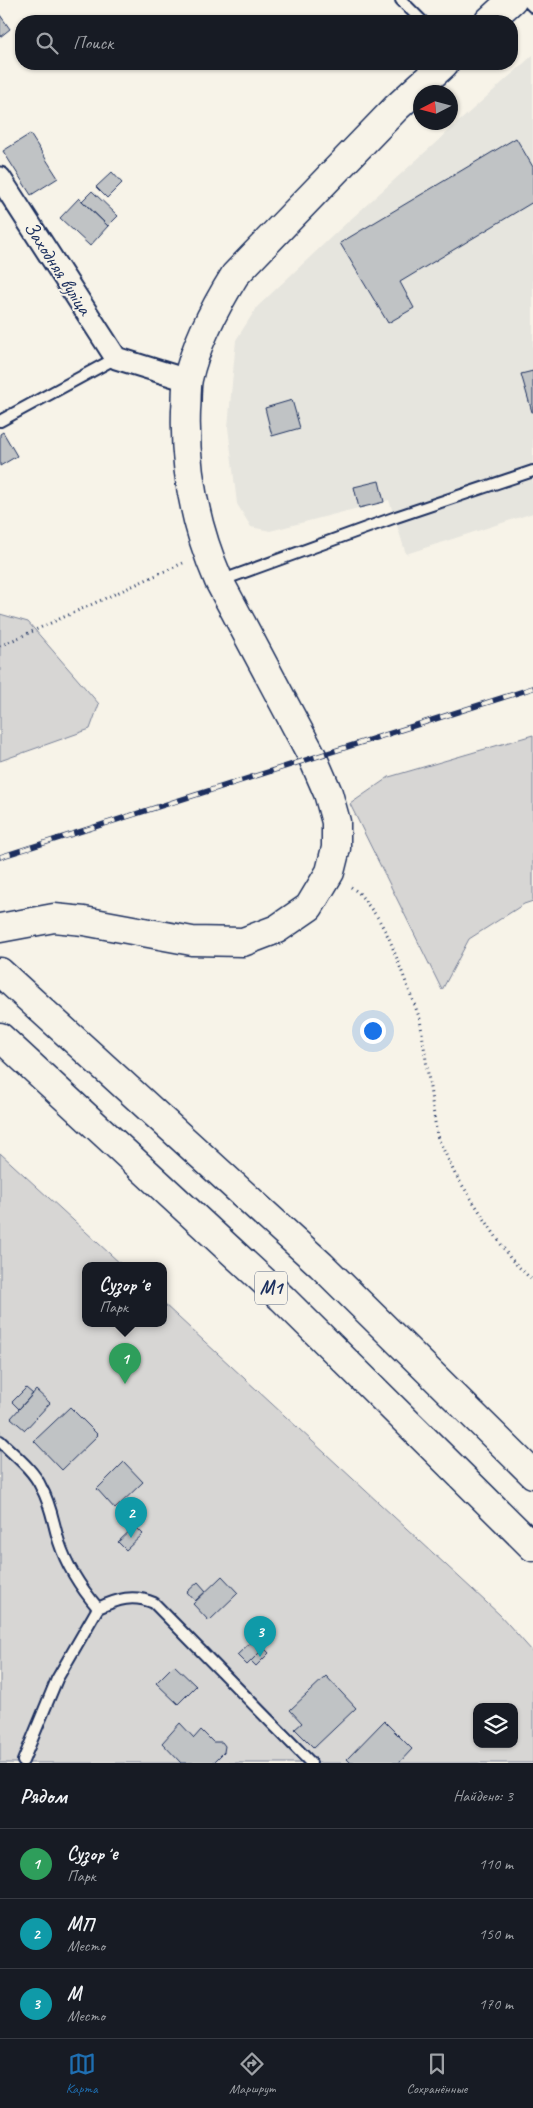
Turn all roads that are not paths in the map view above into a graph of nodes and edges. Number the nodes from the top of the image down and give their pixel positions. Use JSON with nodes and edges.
{"nodes":[{"id":1,"x":401,"y":0,"type":"edge"},
{"id":2,"x":512,"y":0,"type":"edge"},
{"id":3,"x":526,"y":0,"type":"edge"},
{"id":4,"x":533,"y":7,"type":"edge"},
{"id":5,"x":416,"y":15,"type":"edge"},
{"id":6,"x":496,"y":15,"type":"edge"},
{"id":7,"x":437,"y":70,"type":"edge"},
{"id":8,"x":0,"y":178,"type":"edge"},
{"id":9,"x":116,"y":358,"type":"junction"},
{"id":10,"x":187,"y":380,"type":"junction"},
{"id":11,"x":0,"y":421,"type":"edge"},
{"id":12,"x":533,"y":471,"type":"edge"},
{"id":13,"x":219,"y":581,"type":"junction"},
{"id":14,"x":0,"y":928,"type":"edge"},
{"id":15,"x":10,"y":981,"type":"edge"},
{"id":16,"x":0,"y":1037,"type":"edge"},
{"id":17,"x":0,"y":1441,"type":"edge"},
{"id":18,"x":533,"y":1474,"type":"edge"},
{"id":19,"x":533,"y":1547,"type":"edge"},
{"id":20,"x":98,"y":1608,"type":"junction"},
{"id":21,"x":24,"y":1762,"type":"edge"},
{"id":22,"x":311,"y":1763,"type":"edge"}],
"edges":[{"from":1,"to":5,"type":"lane"},
{"from":2,"to":6,"type":"main road"},
{"from":3,"to":4,"type":"lane"},
{"from":7,"to":10,"type":"main road"},
{"from":8,"to":9,"type":"street","name":"Заходняя вуліца"},
{"from":9,"to":10,"type":"street"},
{"from":9,"to":11,"type":"lane"},
{"from":10,"to":13,"type":"main road"},
{"from":12,"to":13,"type":"lane"},
{"from":13,"to":14,"type":"main road"},
{"from":15,"to":18,"type":"main road","number":"М1"},
{"from":16,"to":19,"type":"main road","number":"М1"},
{"from":17,"to":20,"type":"lane"},
{"from":20,"to":21,"type":"lane"},
{"from":20,"to":22,"type":"lane"}]}
